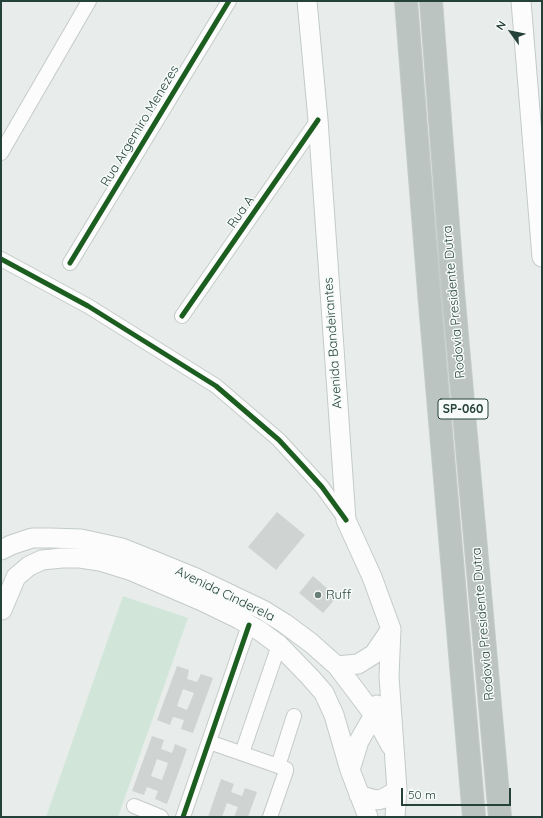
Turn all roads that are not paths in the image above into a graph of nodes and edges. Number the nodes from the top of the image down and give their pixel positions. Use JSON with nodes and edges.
{"nodes":[{"id":1,"x":89,"y":1,"type":"edge"},
{"id":2,"x":229,"y":1,"type":"edge"},
{"id":3,"x":307,"y":1,"type":"edge"},
{"id":4,"x":406,"y":1,"type":"edge"},
{"id":5,"x":431,"y":1,"type":"edge"},
{"id":6,"x":521,"y":1,"type":"edge"},
{"id":7,"x":318,"y":120,"type":"junction"},
{"id":8,"x":1,"y":153,"type":"edge"},
{"id":9,"x":542,"y":257,"type":"edge"},
{"id":10,"x":1,"y":259,"type":"edge"},
{"id":11,"x":70,"y":263,"type":"dead end"},
{"id":12,"x":182,"y":316,"type":"dead end"},
{"id":13,"x":346,"y":520,"type":"junction"},
{"id":14,"x":1,"y":550,"type":"edge"},
{"id":15,"x":1,"y":602,"type":"edge"},
{"id":16,"x":1,"y":611,"type":"edge"},
{"id":17,"x":249,"y":625,"type":"junction"},
{"id":18,"x":391,"y":629,"type":"junction"},
{"id":19,"x":279,"y":645,"type":"junction"},
{"id":20,"x":337,"y":666,"type":"junction"},
{"id":21,"x":389,"y":676,"type":"junction"},
{"id":22,"x":374,"y":715,"type":"junction"},
{"id":23,"x":294,"y":716,"type":"dead end"},
{"id":24,"x":209,"y":742,"type":"junction"},
{"id":25,"x":394,"y":751,"type":"junction"},
{"id":26,"x":242,"y":753,"type":"junction"},
{"id":27,"x":278,"y":766,"type":"junction"},
{"id":28,"x":350,"y":770,"type":"junction"},
{"id":29,"x":397,"y":790,"type":"junction"},
{"id":30,"x":359,"y":796,"type":"junction"},
{"id":31,"x":134,"y":806,"type":"dead end"},
{"id":32,"x":161,"y":817,"type":"edge"},
{"id":33,"x":183,"y":817,"type":"edge"},
{"id":34,"x":270,"y":817,"type":"edge"},
{"id":35,"x":368,"y":817,"type":"edge"},
{"id":36,"x":395,"y":817,"type":"edge"},
{"id":37,"x":474,"y":817,"type":"edge"},
{"id":38,"x":500,"y":817,"type":"edge"}],
"edges":[{"from":1,"to":8,"type":"street"},
{"from":2,"to":11,"type":"street","name":"Rua Argemiro Menezes"},
{"from":3,"to":7,"type":"main road","name":"Avenida Bandeirantes"},
{"from":4,"to":37,"type":"highway","name":"Rodovia Presidente Dutra","number":"SP-060"},
{"from":5,"to":38,"type":"highway","name":"Rodovia Presidente Dutra","number":"SP-060"},
{"from":6,"to":9,"type":"main road"},
{"from":7,"to":12,"type":"street","name":"Rua A"},
{"from":7,"to":13,"type":"main road","name":"Avenida Bandeirantes"},
{"from":10,"to":13,"type":"street"},
{"from":13,"to":18,"type":"main road","name":"Avenida Bandeirantes"},
{"from":14,"to":20,"type":"main road","name":"Avenida Cinderela"},
{"from":15,"to":16,"type":"main road"},
{"from":16,"to":17,"type":"main road","name":"Avenida Cinderela"},
{"from":17,"to":19,"type":"main road","name":"Avenida Cinderela"},
{"from":17,"to":24,"type":"street"},
{"from":18,"to":20,"type":"main road"},
{"from":18,"to":21,"type":"main road","name":"Avenida Bandeirantes"},
{"from":19,"to":26,"type":"street"},
{"from":19,"to":28,"type":"main road","name":"Avenida Cinderela"},
{"from":20,"to":22,"type":"main road","name":"Avenida Cinderela"},
{"from":21,"to":22,"type":"main road","name":"Avenida Bandeirantes"},
{"from":21,"to":25,"type":"main road","name":"Avenida Bandeirantes"},
{"from":22,"to":25,"type":"main road","name":"Avenida Cinderela"},
{"from":22,"to":28,"type":"main road","name":"Avenida Bandeirantes"},
{"from":23,"to":27,"type":"street"},
{"from":24,"to":26,"type":"street"},
{"from":24,"to":33,"type":"street"},
{"from":25,"to":29,"type":"main road","name":"Avenida Bandeirantes"},
{"from":26,"to":27,"type":"street"},
{"from":27,"to":34,"type":"street"},
{"from":28,"to":30,"type":"main road"},
{"from":29,"to":30,"type":"main road"},
{"from":29,"to":36,"type":"main road","name":"Avenida Bandeirantes"},
{"from":30,"to":35,"type":"main road"},
{"from":31,"to":32,"type":"street"}]}
